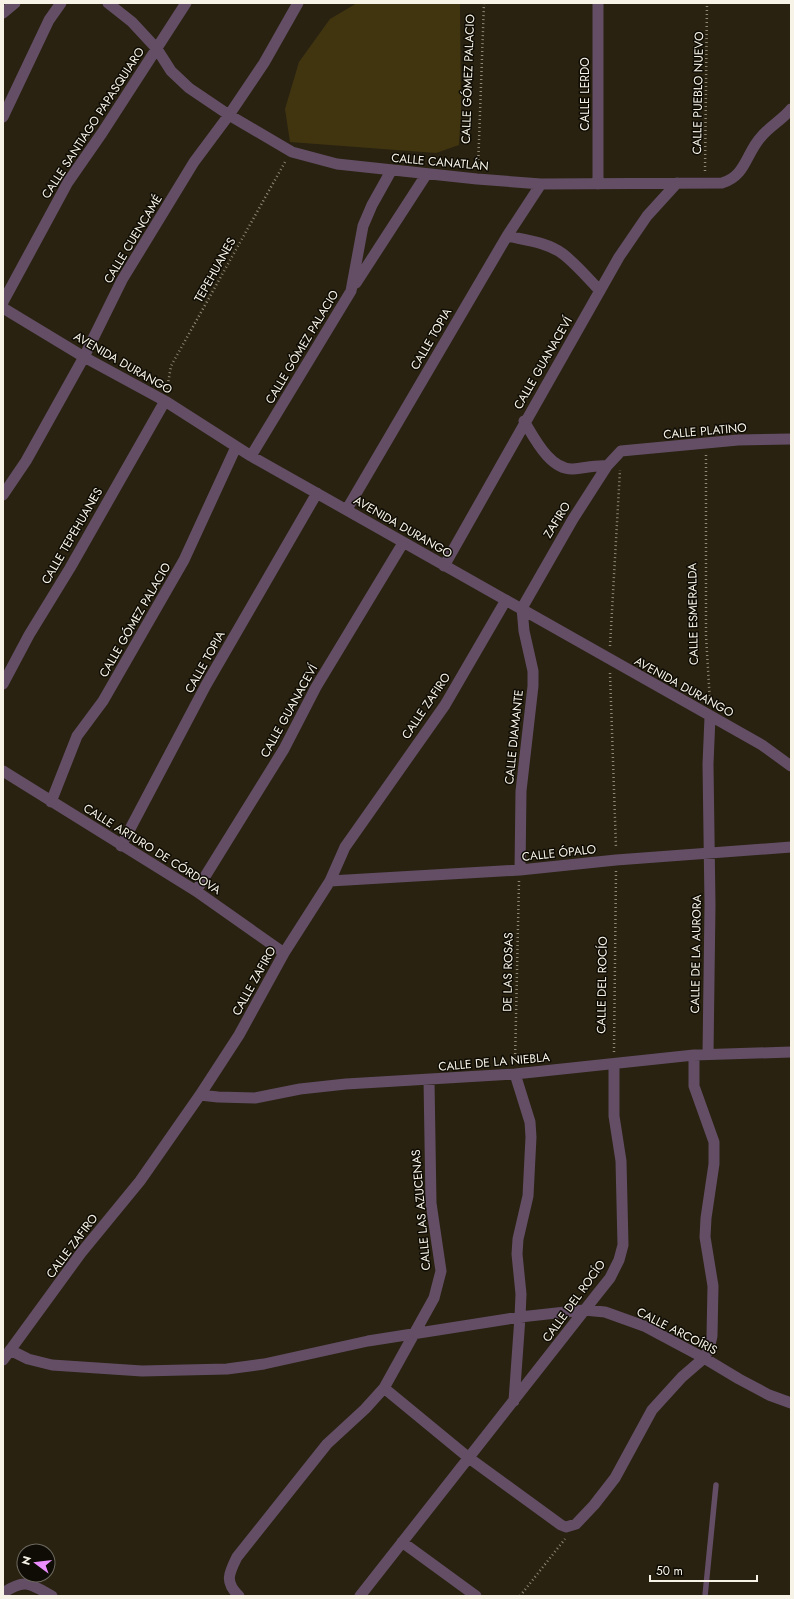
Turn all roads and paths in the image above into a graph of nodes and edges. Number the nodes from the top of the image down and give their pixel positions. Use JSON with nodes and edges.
{"nodes":[{"id":1,"x":15,"y":3,"type":"edge"},
{"id":2,"x":61,"y":3,"type":"edge"},
{"id":3,"x":108,"y":3,"type":"edge"},
{"id":4,"x":186,"y":3,"type":"edge"},
{"id":5,"x":298,"y":3,"type":"edge"},
{"id":6,"x":484,"y":3,"type":"edge"},
{"id":7,"x":598,"y":3,"type":"edge"},
{"id":8,"x":607,"y":3,"type":"edge"},
{"id":9,"x":707,"y":3,"type":"edge"},
{"id":10,"x":3,"y":13,"type":"edge"},
{"id":11,"x":598,"y":17,"type":"junction"},
{"id":12,"x":157,"y":49,"type":"junction"},
{"id":13,"x":791,"y":109,"type":"edge"},
{"id":14,"x":229,"y":115,"type":"junction"},
{"id":15,"x":3,"y":117,"type":"edge"},
{"id":16,"x":292,"y":152,"type":"junction"},
{"id":17,"x":391,"y":171,"type":"junction"},
{"id":18,"x":426,"y":175,"type":"junction"},
{"id":19,"x":477,"y":179,"type":"junction"},
{"id":20,"x":678,"y":183,"type":"junction"},
{"id":21,"x":705,"y":183,"type":"junction"},
{"id":22,"x":541,"y":184,"type":"junction"},
{"id":23,"x":598,"y":184,"type":"junction"},
{"id":24,"x":507,"y":236,"type":"junction"},
{"id":25,"x":351,"y":291,"type":"junction"},
{"id":26,"x":600,"y":291,"type":"junction"},
{"id":27,"x":3,"y":302,"type":"edge"},
{"id":28,"x":3,"y":308,"type":"edge"},
{"id":29,"x":84,"y":357,"type":"junction"},
{"id":30,"x":164,"y":401,"type":"junction"},
{"id":31,"x":524,"y":422,"type":"junction"},
{"id":32,"x":791,"y":439,"type":"edge"},
{"id":33,"x":706,"y":445,"type":"junction"},
{"id":34,"x":236,"y":447,"type":"junction"},
{"id":35,"x":621,"y":451,"type":"joint"},
{"id":36,"x":251,"y":456,"type":"junction"},
{"id":37,"x":607,"y":466,"type":"junction"},
{"id":38,"x":317,"y":493,"type":"junction"},
{"id":39,"x":3,"y":495,"type":"edge"},
{"id":40,"x":347,"y":509,"type":"junction"},
{"id":41,"x":403,"y":543,"type":"junction"},
{"id":42,"x":444,"y":566,"type":"junction"},
{"id":43,"x":506,"y":600,"type":"junction"},
{"id":44,"x":522,"y":608,"type":"junction"},
{"id":45,"x":3,"y":684,"type":"edge"},
{"id":46,"x":710,"y":717,"type":"junction"},
{"id":47,"x":791,"y":766,"type":"edge"},
{"id":48,"x":3,"y":772,"type":"edge"},
{"id":49,"x":51,"y":802,"type":"junction"},
{"id":50,"x":121,"y":846,"type":"junction"},
{"id":51,"x":791,"y":847,"type":"edge"},
{"id":52,"x":709,"y":854,"type":"junction"},
{"id":53,"x":616,"y":860,"type":"junction"},
{"id":54,"x":520,"y":870,"type":"junction"},
{"id":55,"x":330,"y":881,"type":"junction"},
{"id":56,"x":196,"y":891,"type":"junction"},
{"id":57,"x":284,"y":953,"type":"junction"},
{"id":58,"x":791,"y":1052,"type":"edge"},
{"id":59,"x":708,"y":1054,"type":"junction"},
{"id":60,"x":694,"y":1055,"type":"junction"},
{"id":61,"x":614,"y":1064,"type":"junction"},
{"id":62,"x":515,"y":1074,"type":"junction"},
{"id":63,"x":429,"y":1080,"type":"junction"},
{"id":64,"x":200,"y":1095,"type":"junction"},
{"id":65,"x":584,"y":1310,"type":"junction"},
{"id":66,"x":520,"y":1317,"type":"junction"},
{"id":67,"x":416,"y":1334,"type":"junction"},
{"id":68,"x":10,"y":1350,"type":"junction"},
{"id":69,"x":704,"y":1358,"type":"junction"},
{"id":70,"x":3,"y":1360,"type":"edge"},
{"id":71,"x":384,"y":1388,"type":"junction"},
{"id":72,"x":514,"y":1401,"type":"junction"},
{"id":73,"x":791,"y":1403,"type":"edge"},
{"id":74,"x":469,"y":1458,"type":"junction"},
{"id":75,"x":716,"y":1485,"type":"dead end"},
{"id":76,"x":576,"y":1524,"type":"junction"},
{"id":77,"x":402,"y":1542,"type":"junction"},
{"id":78,"x":3,"y":1593,"type":"edge"},
{"id":79,"x":237,"y":1595,"type":"edge"},
{"id":80,"x":52,"y":1596,"type":"edge"},
{"id":81,"x":360,"y":1596,"type":"edge"},
{"id":82,"x":476,"y":1596,"type":"edge"},
{"id":83,"x":520,"y":1596,"type":"edge"},
{"id":84,"x":705,"y":1596,"type":"edge"}],
"edges":[{"from":1,"to":10,"type":"street"},
{"from":2,"to":15,"type":"street"},
{"from":3,"to":12,"type":"street","name":"CALLE CANATLÁN"},
{"from":4,"to":12,"type":"street","name":"CALLE SANTIAGO PAPASQUIARO"},
{"from":5,"to":14,"type":"street","name":"CALLE CUENCAMÉ"},
{"from":6,"to":19,"type":"path","name":"CALLE GÓMEZ PALACIO"},
{"from":7,"to":11,"type":"street","name":"CALLE LERDO"},
{"from":8,"to":11,"type":"street"},
{"from":9,"to":21,"type":"path","name":"CALLE PUEBLO NUEVO"},
{"from":11,"to":23,"type":"street","name":"CALLE LERDO"},
{"from":12,"to":14,"type":"street","name":"CALLE CANATLÁN"},
{"from":12,"to":27,"type":"street","name":"CALLE SANTIAGO PAPASQUIARO"},
{"from":13,"to":21,"type":"street","name":"CALLE CANATLÁN"},
{"from":14,"to":16,"type":"street","name":"CALLE CANATLÁN"},
{"from":14,"to":29,"type":"street","name":"CALLE CUENCAMÉ"},
{"from":16,"to":17,"type":"street","name":"CALLE CANATLÁN"},
{"from":16,"to":30,"type":"path","name":"TEPEHUANES"},
{"from":17,"to":18,"type":"street","name":"CALLE CANATLÁN"},
{"from":17,"to":25,"type":"street","name":"CALLE GÓMEZ PALACIO"},
{"from":18,"to":19,"type":"street","name":"CALLE CANATLÁN"},
{"from":18,"to":25,"type":"street","name":"CALLE GÓMEZ PALACIO"},
{"from":19,"to":22,"type":"street","name":"CALLE CANATLÁN"},
{"from":20,"to":21,"type":"street","name":"CALLE CANATLÁN"},
{"from":20,"to":23,"type":"street","name":"CALLE CANATLÁN"},
{"from":20,"to":26,"type":"street","name":"CALLE GUANACEVÍ"},
{"from":22,"to":23,"type":"street","name":"CALLE CANATLÁN"},
{"from":22,"to":24,"type":"street","name":"CALLE TOPIA"},
{"from":24,"to":26,"type":"street"},
{"from":24,"to":40,"type":"street","name":"CALLE TOPIA"},
{"from":25,"to":36,"type":"street","name":"CALLE GÓMEZ PALACIO"},
{"from":26,"to":31,"type":"street","name":"CALLE GUANACEVÍ"},
{"from":28,"to":29,"type":"street","name":"AVENIDA DURANGO"},
{"from":29,"to":30,"type":"street","name":"AVENIDA DURANGO"},
{"from":29,"to":39,"type":"street","name":"CALLE CUENCAMÉ"},
{"from":30,"to":34,"type":"street","name":"AVENIDA DURANGO"},
{"from":30,"to":45,"type":"street","name":"CALLE TEPEHUANES"},
{"from":31,"to":37,"type":"street"},
{"from":31,"to":42,"type":"street","name":"CALLE GUANACEVÍ"},
{"from":32,"to":33,"type":"street","name":"CALLE PLATINO"},
{"from":33,"to":35,"type":"street","name":"CALLE PLATINO"},
{"from":33,"to":46,"type":"path","name":"CALLE ESMERALDA"},
{"from":34,"to":36,"type":"street","name":"AVENIDA DURANGO"},
{"from":34,"to":49,"type":"street","name":"CALLE GÓMEZ PALACIO"},
{"from":35,"to":37,"type":"street","name":"ZAFIRO"},
{"from":36,"to":38,"type":"street","name":"AVENIDA DURANGO"},
{"from":37,"to":44,"type":"street","name":"ZAFIRO"},
{"from":38,"to":40,"type":"street","name":"AVENIDA DURANGO"},
{"from":38,"to":50,"type":"street","name":"CALLE TOPIA"},
{"from":40,"to":41,"type":"street","name":"AVENIDA DURANGO"},
{"from":41,"to":42,"type":"street","name":"AVENIDA DURANGO"},
{"from":41,"to":56,"type":"street","name":"CALLE GUANACEVÍ"},
{"from":42,"to":43,"type":"street","name":"AVENIDA DURANGO"},
{"from":43,"to":44,"type":"street","name":"AVENIDA DURANGO"},
{"from":43,"to":55,"type":"street","name":"CALLE ZAFIRO"},
{"from":44,"to":46,"type":"street","name":"AVENIDA DURANGO"},
{"from":44,"to":54,"type":"street","name":"CALLE DIAMANTE"},
{"from":46,"to":47,"type":"street","name":"AVENIDA DURANGO"},
{"from":46,"to":52,"type":"street"},
{"from":48,"to":49,"type":"street","name":"CALLE ARTURO DE CÓRDOVA"},
{"from":49,"to":50,"type":"street","name":"CALLE ARTURO DE CÓRDOVA"},
{"from":50,"to":56,"type":"street","name":"CALLE ARTURO DE CÓRDOVA"},
{"from":51,"to":52,"type":"street","name":"CALLE ÓPALO"},
{"from":52,"to":53,"type":"street","name":"CALLE ÓPALO"},
{"from":52,"to":59,"type":"street","name":"CALLE DE LA AURORA"},
{"from":53,"to":54,"type":"street","name":"CALLE ÓPALO"},
{"from":53,"to":61,"type":"path","name":"CALLE DEL ROCÍO"},
{"from":54,"to":55,"type":"street","name":"CALLE ÓPALO"},
{"from":54,"to":62,"type":"path","name":"DE LAS ROSAS"},
{"from":55,"to":57,"type":"street","name":"CALLE ZAFIRO"},
{"from":56,"to":57,"type":"street","name":"CALLE ARTURO DE CÓRDOVA"},
{"from":57,"to":64,"type":"street","name":"CALLE ZAFIRO"},
{"from":58,"to":59,"type":"street","name":"CALLE DE LA NIEBLA"},
{"from":59,"to":60,"type":"street","name":"CALLE DE LA NIEBLA"},
{"from":60,"to":61,"type":"street","name":"CALLE DE LA NIEBLA"},
{"from":60,"to":69,"type":"street"},
{"from":61,"to":62,"type":"street","name":"CALLE DE LA NIEBLA"},
{"from":61,"to":65,"type":"street","name":"CALLE DEL ROCÍO"},
{"from":62,"to":63,"type":"street","name":"CALLE DE LA NIEBLA"},
{"from":62,"to":66,"type":"street"},
{"from":63,"to":64,"type":"street","name":"CALLE DE LA NIEBLA"},
{"from":63,"to":67,"type":"street","name":"CALLE LAS AZUCENAS"},
{"from":64,"to":68,"type":"street","name":"CALLE ZAFIRO"},
{"from":65,"to":66,"type":"street","name":"CALLE ARCOÍRIS"},
{"from":65,"to":69,"type":"street","name":"CALLE ARCOÍRIS"},
{"from":65,"to":72,"type":"street","name":"CALLE DEL ROCÍO"},
{"from":66,"to":67,"type":"street","name":"CALLE ARCOÍRIS"},
{"from":66,"to":72,"type":"street"},
{"from":67,"to":68,"type":"street","name":"CALLE ARCOÍRIS"},
{"from":67,"to":71,"type":"street","name":"CALLE LAS AZUCENAS"},
{"from":68,"to":70,"type":"street","name":"CALLE ZAFIRO"},
{"from":69,"to":73,"type":"street","name":"CALLE ARCOÍRIS"},
{"from":69,"to":76,"type":"street"},
{"from":71,"to":74,"type":"street"},
{"from":71,"to":79,"type":"street","name":"CALLE LAS AZUCENAS"},
{"from":72,"to":74,"type":"street","name":"CALLE DEL ROCÍO"},
{"from":74,"to":76,"type":"street"},
{"from":74,"to":77,"type":"street","name":"CALLE DEL ROCÍO"},
{"from":75,"to":84,"type":"lane"},
{"from":76,"to":83,"type":"path"},
{"from":77,"to":81,"type":"street","name":"CALLE DEL ROCÍO"},
{"from":77,"to":82,"type":"street"},
{"from":78,"to":80,"type":"street"}]}
